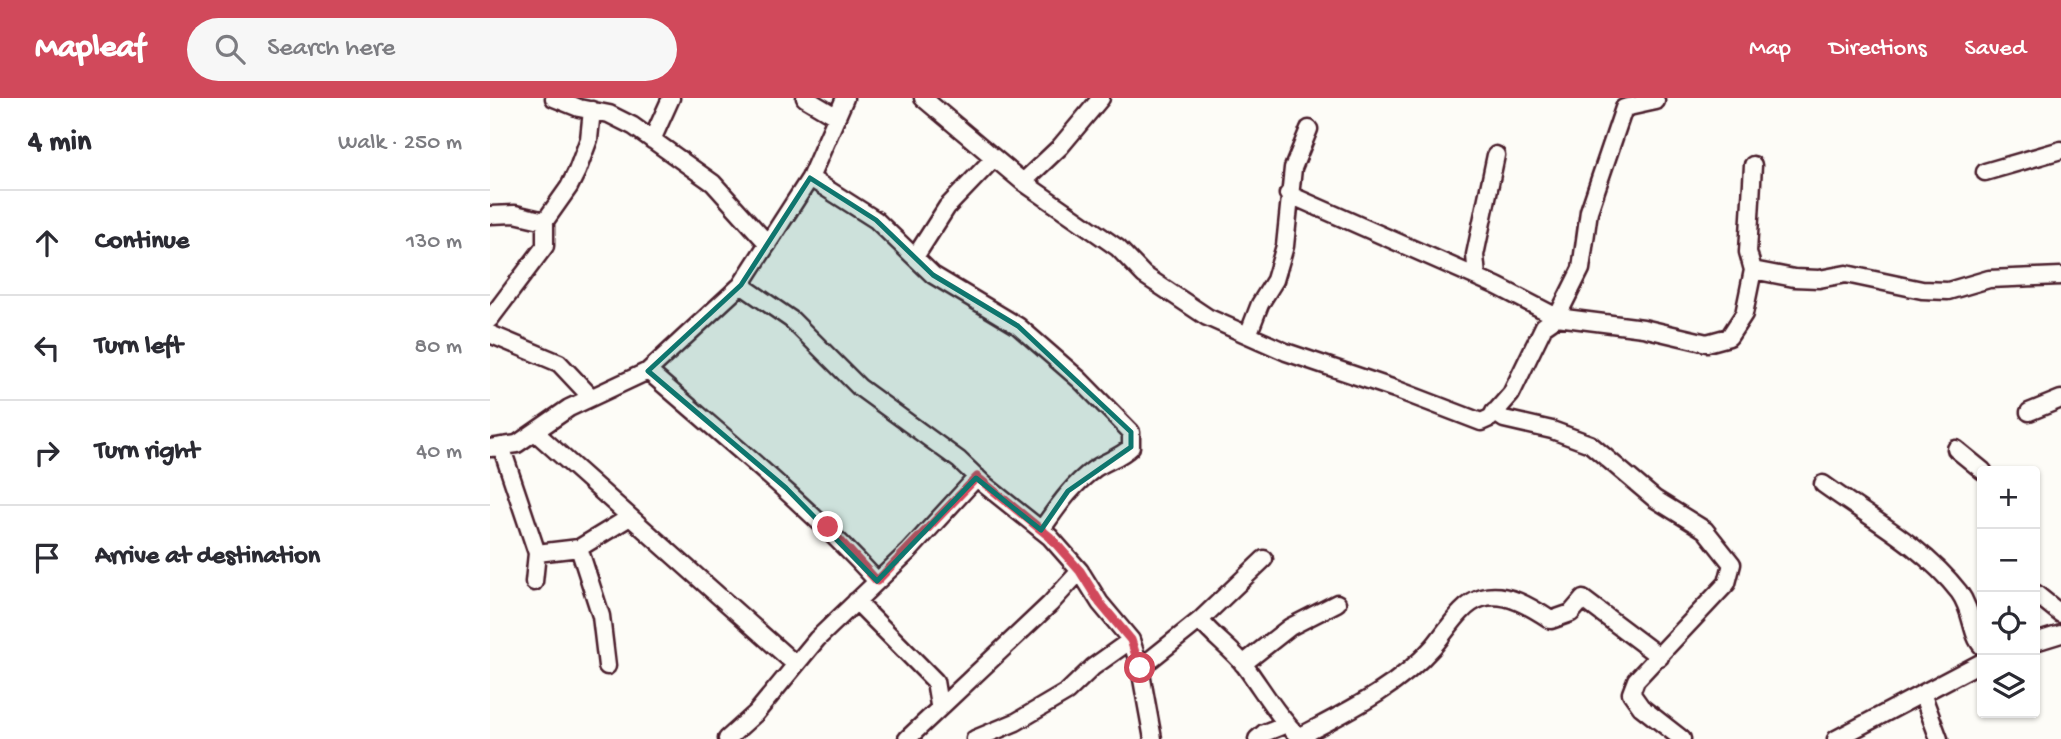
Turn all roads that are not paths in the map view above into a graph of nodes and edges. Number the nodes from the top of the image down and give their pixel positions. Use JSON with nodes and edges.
{"nodes":[{"id":1,"x":554,"y":98,"type":"edge"},
{"id":2,"x":671,"y":98,"type":"edge"},
{"id":3,"x":805,"y":98,"type":"edge"},
{"id":4,"x":845,"y":98,"type":"edge"},
{"id":5,"x":922,"y":98,"type":"edge"},
{"id":6,"x":1101,"y":98,"type":"edge"},
{"id":7,"x":1656,"y":101,"type":"dead end"},
{"id":8,"x":592,"y":110,"type":"junction"},
{"id":9,"x":837,"y":117,"type":"junction"},
{"id":10,"x":1309,"y":129,"type":"dead end"},
{"id":11,"x":652,"y":140,"type":"junction"},
{"id":12,"x":2061,"y":150,"type":"edge"},
{"id":13,"x":1496,"y":155,"type":"dead end"},
{"id":14,"x":995,"y":158,"type":"junction"},
{"id":15,"x":1753,"y":165,"type":"dead end"},
{"id":16,"x":1985,"y":172,"type":"dead end"},
{"id":17,"x":810,"y":178,"type":"junction"},
{"id":18,"x":1023,"y":182,"type":"junction"},
{"id":19,"x":1288,"y":194,"type":"junction"},
{"id":20,"x":490,"y":215,"type":"edge"},
{"id":21,"x":545,"y":221,"type":"junction"},
{"id":22,"x":768,"y":244,"type":"junction"},
{"id":23,"x":915,"y":257,"type":"junction"},
{"id":24,"x":1754,"y":270,"type":"junction"},
{"id":25,"x":2061,"y":276,"type":"edge"},
{"id":26,"x":1477,"y":277,"type":"junction"},
{"id":27,"x":741,"y":285,"type":"junction"},
{"id":28,"x":1557,"y":317,"type":"junction"},
{"id":29,"x":490,"y":319,"type":"edge"},
{"id":30,"x":490,"y":334,"type":"edge"},
{"id":31,"x":1248,"y":335,"type":"junction"},
{"id":32,"x":648,"y":371,"type":"junction"},
{"id":33,"x":591,"y":397,"type":"junction"},
{"id":34,"x":2061,"y":400,"type":"edge"},
{"id":35,"x":1494,"y":412,"type":"junction"},
{"id":36,"x":2029,"y":412,"type":"dead end"},
{"id":37,"x":535,"y":432,"type":"junction"},
{"id":38,"x":496,"y":447,"type":"edge"},
{"id":39,"x":1956,"y":449,"type":"dead end"},
{"id":40,"x":1977,"y":466,"type":"edge"},
{"id":41,"x":977,"y":477,"type":"junction"},
{"id":42,"x":1823,"y":484,"type":"dead end"},
{"id":43,"x":630,"y":517,"type":"junction"},
{"id":44,"x":1041,"y":530,"type":"junction"},
{"id":45,"x":579,"y":548,"type":"junction"},
{"id":46,"x":537,"y":553,"type":"junction"},
{"id":47,"x":1264,"y":559,"type":"dead end"},
{"id":48,"x":1080,"y":571,"type":"junction"},
{"id":49,"x":877,"y":581,"type":"junction"},
{"id":50,"x":534,"y":582,"type":"dead end"},
{"id":51,"x":2040,"y":597,"type":"edge"},
{"id":52,"x":856,"y":601,"type":"junction"},
{"id":53,"x":1337,"y":603,"type":"dead end"},
{"id":54,"x":2061,"y":614,"type":"edge"},
{"id":55,"x":1199,"y":620,"type":"junction"},
{"id":56,"x":2061,"y":634,"type":"edge"},
{"id":57,"x":1131,"y":640,"type":"junction"},
{"id":58,"x":2040,"y":640,"type":"edge"},
{"id":59,"x":1977,"y":641,"type":"edge"},
{"id":60,"x":1660,"y":657,"type":"junction"},
{"id":61,"x":795,"y":664,"type":"junction"},
{"id":62,"x":1243,"y":664,"type":"junction"},
{"id":63,"x":1977,"y":665,"type":"edge"},
{"id":64,"x":607,"y":666,"type":"dead end"},
{"id":65,"x":1140,"y":668,"type":"junction"},
{"id":66,"x":1923,"y":696,"type":"junction"},
{"id":67,"x":939,"y":705,"type":"junction"},
{"id":68,"x":1284,"y":725,"type":"junction"},
{"id":69,"x":1300,"y":738,"type":"edge"},
{"id":70,"x":727,"y":739,"type":"edge"},
{"id":71,"x":906,"y":739,"type":"edge"},
{"id":72,"x":975,"y":739,"type":"edge"},
{"id":73,"x":1153,"y":739,"type":"edge"},
{"id":74,"x":1257,"y":739,"type":"edge"},
{"id":75,"x":1682,"y":739,"type":"edge"},
{"id":76,"x":1836,"y":739,"type":"edge"},
{"id":77,"x":1939,"y":739,"type":"edge"}],
"edges":[{"from":1,"to":8,"type":"street"},
{"from":2,"to":11,"type":"street"},
{"from":3,"to":9,"type":"street"},
{"from":4,"to":9,"type":"street"},
{"from":5,"to":14,"type":"street"},
{"from":6,"to":18,"type":"street"},
{"from":7,"to":28,"type":"street"},
{"from":8,"to":11,"type":"street"},
{"from":8,"to":21,"type":"street"},
{"from":9,"to":17,"type":"street"},
{"from":10,"to":19,"type":"street"},
{"from":11,"to":22,"type":"street"},
{"from":12,"to":16,"type":"street"},
{"from":13,"to":26,"type":"street"},
{"from":14,"to":18,"type":"street"},
{"from":14,"to":23,"type":"street"},
{"from":15,"to":24,"type":"street"},
{"from":17,"to":22,"type":"street"},
{"from":17,"to":23,"type":"street"},
{"from":18,"to":31,"type":"street"},
{"from":19,"to":26,"type":"street"},
{"from":19,"to":31,"type":"street"},
{"from":20,"to":21,"type":"street"},
{"from":21,"to":29,"type":"street"},
{"from":22,"to":27,"type":"street"},
{"from":23,"to":44,"type":"street"},
{"from":24,"to":25,"type":"street"},
{"from":24,"to":28,"type":"street"},
{"from":26,"to":28,"type":"street"},
{"from":27,"to":32,"type":"street"},
{"from":27,"to":41,"type":"street"},
{"from":28,"to":35,"type":"street"},
{"from":30,"to":33,"type":"street"},
{"from":31,"to":35,"type":"street"},
{"from":32,"to":33,"type":"street"},
{"from":32,"to":49,"type":"street"},
{"from":33,"to":37,"type":"street"},
{"from":34,"to":36,"type":"street"},
{"from":35,"to":60,"type":"street"},
{"from":37,"to":38,"type":"street"},
{"from":37,"to":43,"type":"street"},
{"from":38,"to":46,"type":"street"},
{"from":39,"to":40,"type":"street"},
{"from":41,"to":44,"type":"street"},
{"from":41,"to":49,"type":"street"},
{"from":42,"to":59,"type":"street"},
{"from":43,"to":45,"type":"street"},
{"from":43,"to":61,"type":"street"},
{"from":44,"to":48,"type":"street"},
{"from":45,"to":46,"type":"street"},
{"from":45,"to":64,"type":"street"},
{"from":46,"to":50,"type":"street"},
{"from":47,"to":55,"type":"street"},
{"from":48,"to":57,"type":"street"},
{"from":48,"to":67,"type":"street"},
{"from":49,"to":52,"type":"street"},
{"from":51,"to":54,"type":"street"},
{"from":52,"to":61,"type":"street"},
{"from":52,"to":67,"type":"street"},
{"from":53,"to":62,"type":"street"},
{"from":55,"to":62,"type":"street"},
{"from":55,"to":65,"type":"street"},
{"from":56,"to":58,"type":"street"},
{"from":57,"to":65,"type":"street"},
{"from":57,"to":72,"type":"street"},
{"from":60,"to":69,"type":"street"},
{"from":60,"to":75,"type":"street"},
{"from":61,"to":70,"type":"street"},
{"from":62,"to":68,"type":"street"},
{"from":63,"to":66,"type":"street"},
{"from":65,"to":73,"type":"street"},
{"from":66,"to":76,"type":"street"},
{"from":66,"to":77,"type":"street"},
{"from":67,"to":71,"type":"street"},
{"from":68,"to":69,"type":"street"},
{"from":68,"to":74,"type":"street"}]}
